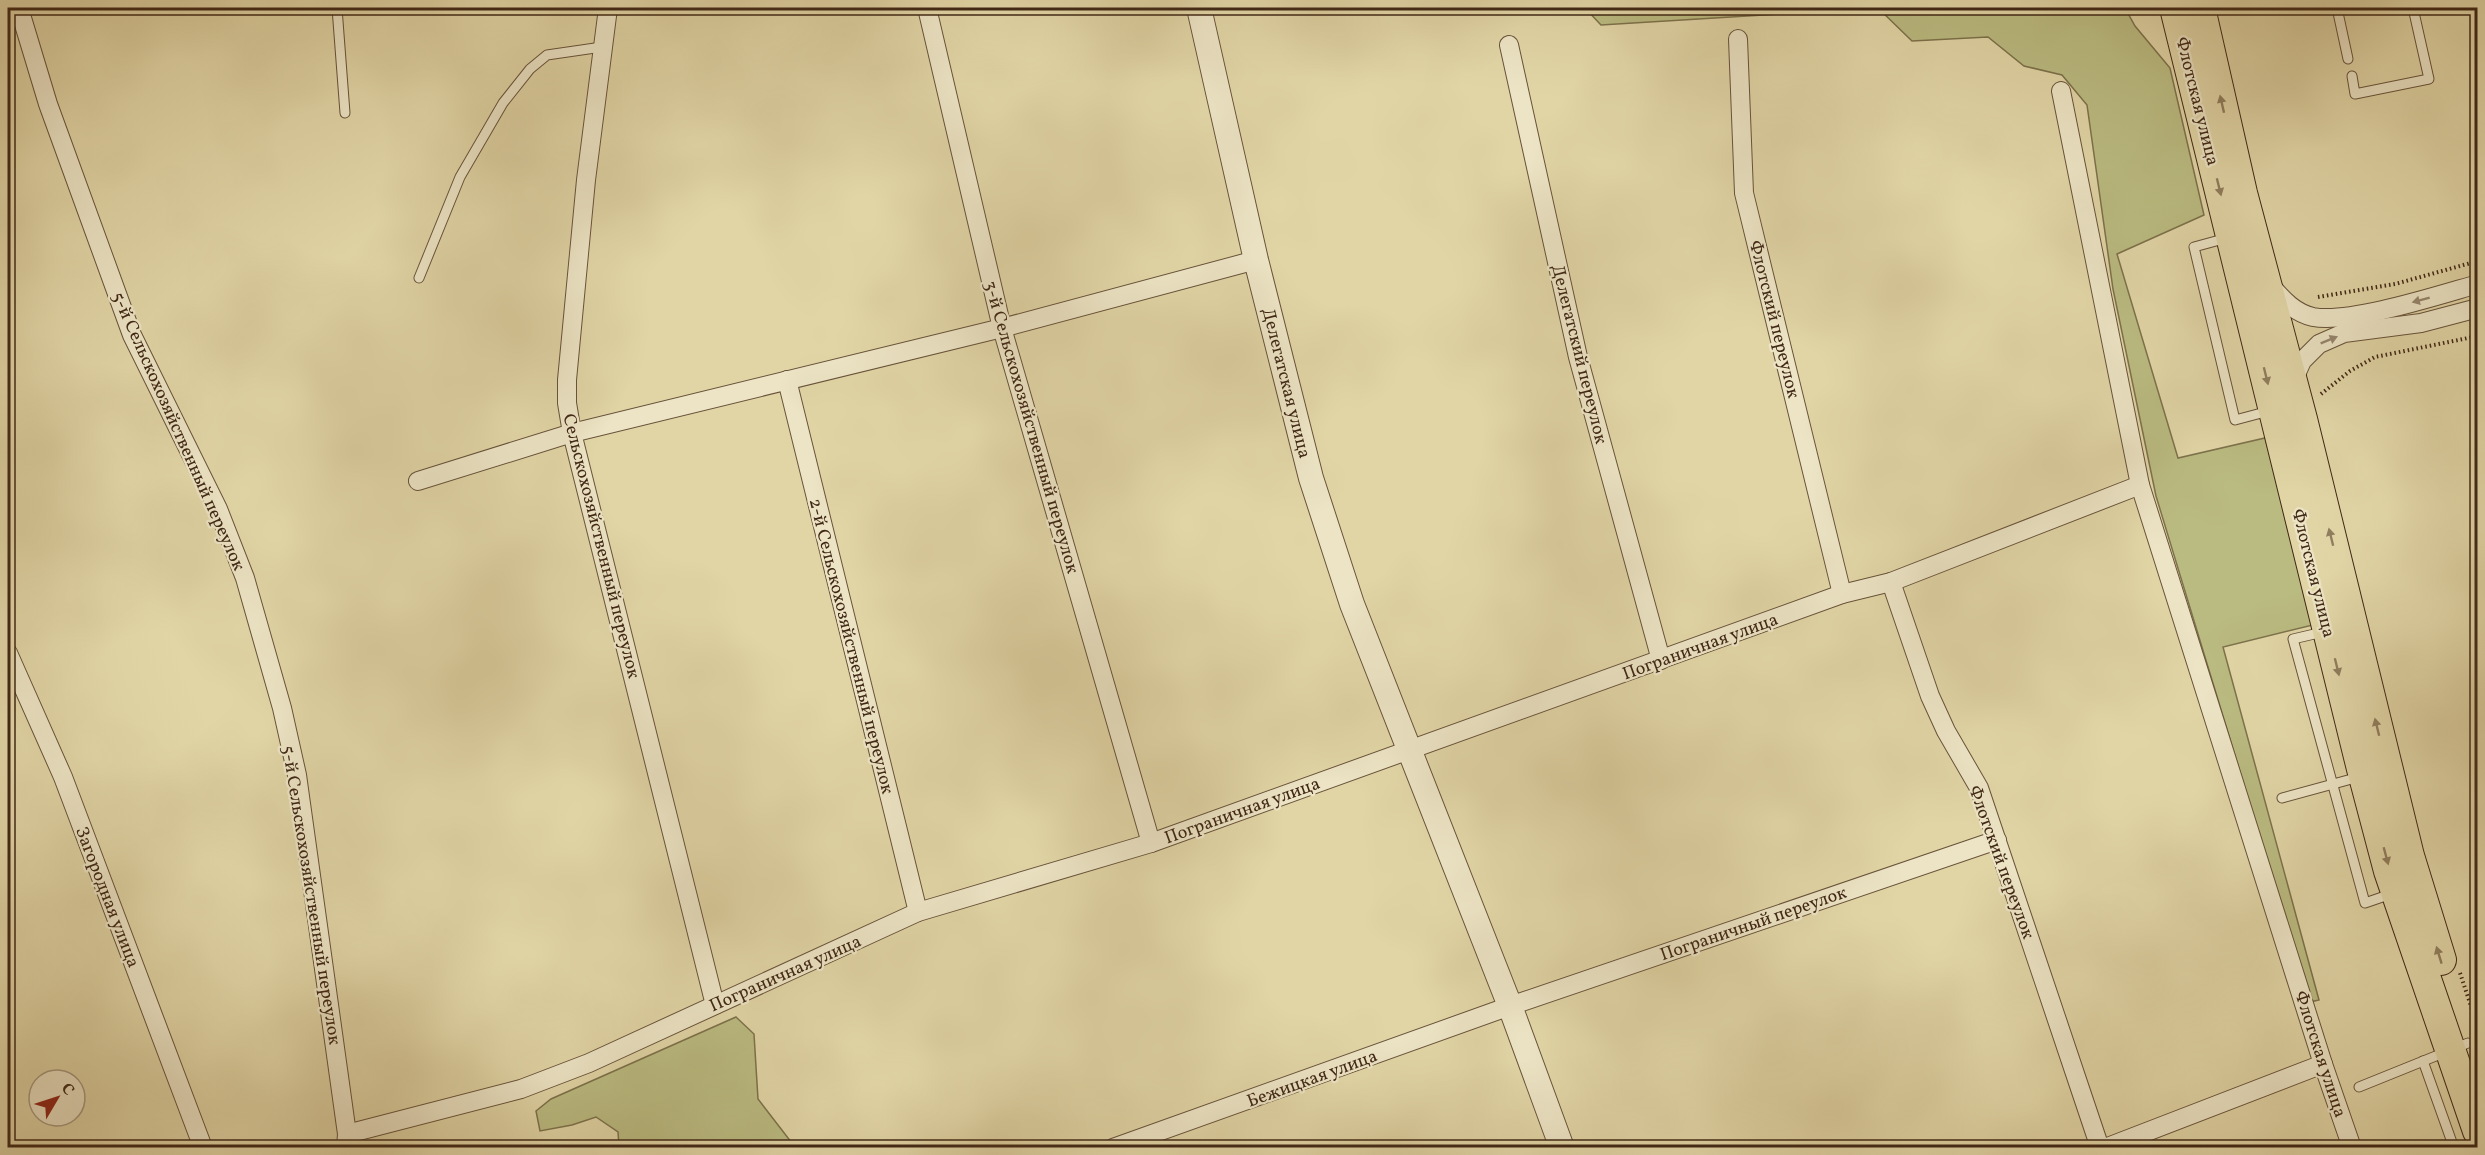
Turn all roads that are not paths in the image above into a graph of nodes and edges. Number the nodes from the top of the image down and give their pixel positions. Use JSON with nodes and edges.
{"nodes":[{"id":1,"x":19,"y":8,"type":"edge"},
{"id":2,"x":337,"y":8,"type":"edge"},
{"id":3,"x":608,"y":8,"type":"edge"},
{"id":4,"x":927,"y":8,"type":"edge"},
{"id":5,"x":1199,"y":8,"type":"edge"},
{"id":6,"x":2175,"y":8,"type":"edge"},
{"id":7,"x":2200,"y":8,"type":"edge"},
{"id":8,"x":2337,"y":8,"type":"edge"},
{"id":9,"x":2413,"y":8,"type":"edge"},
{"id":10,"x":1738,"y":39,"type":"dead end"},
{"id":11,"x":1509,"y":45,"type":"dead end"},
{"id":12,"x":602,"y":47,"type":"junction"},
{"id":13,"x":2348,"y":59,"type":"dead end"},
{"id":14,"x":2352,"y":76,"type":"dead end"},
{"id":15,"x":2061,"y":91,"type":"dead end"},
{"id":16,"x":345,"y":114,"type":"dead end"},
{"id":17,"x":2242,"y":234,"type":"junction"},
{"id":18,"x":1256,"y":260,"type":"junction"},
{"id":19,"x":419,"y":278,"type":"dead end"},
{"id":20,"x":2265,"y":279,"type":"junction"},
{"id":21,"x":2478,"y":284,"type":"edge"},
{"id":22,"x":2478,"y":308,"type":"edge"},
{"id":23,"x":1002,"y":328,"type":"junction"},
{"id":24,"x":787,"y":380,"type":"junction"},
{"id":25,"x":2292,"y":401,"type":"junction"},
{"id":26,"x":572,"y":433,"type":"junction"},
{"id":27,"x":418,"y":481,"type":"dead end"},
{"id":28,"x":2139,"y":485,"type":"junction"},
{"id":29,"x":1891,"y":582,"type":"junction"},
{"id":30,"x":1842,"y":594,"type":"junction"},
{"id":31,"x":2328,"y":631,"type":"junction"},
{"id":32,"x":8,"y":653,"type":"edge"},
{"id":33,"x":1661,"y":660,"type":"junction"},
{"id":34,"x":1408,"y":750,"type":"junction"},
{"id":35,"x":2376,"y":772,"type":"junction"},
{"id":36,"x":2332,"y":784,"type":"junction"},
{"id":37,"x":2282,"y":798,"type":"dead end"},
{"id":38,"x":1997,"y":840,"type":"junction"},
{"id":39,"x":1151,"y":843,"type":"junction"},
{"id":40,"x":2397,"y":892,"type":"junction"},
{"id":41,"x":918,"y":912,"type":"junction"},
{"id":42,"x":715,"y":1005,"type":"junction"},
{"id":43,"x":1510,"y":1006,"type":"junction"},
{"id":44,"x":2454,"y":1045,"type":"edge"},
{"id":45,"x":2323,"y":1064,"type":"junction"},
{"id":46,"x":2478,"y":1071,"type":"edge"},
{"id":47,"x":2359,"y":1087,"type":"dead end"},
{"id":48,"x":2478,"y":1131,"type":"edge"},
{"id":49,"x":346,"y":1141,"type":"edge"},
{"id":50,"x":202,"y":1145,"type":"dead end"},
{"id":51,"x":1113,"y":1148,"type":"edge"},
{"id":52,"x":1562,"y":1148,"type":"edge"},
{"id":53,"x":2100,"y":1148,"type":"edge"},
{"id":54,"x":2105,"y":1148,"type":"edge"},
{"id":55,"x":2352,"y":1148,"type":"edge"},
{"id":56,"x":2454,"y":1148,"type":"edge"}],
"edges":[{"from":1,"to":49,"type":"street","name":"5-й Сельскохозяйственный переулок"},
{"from":2,"to":16,"type":"lane"},
{"from":3,"to":12,"type":"street","name":"Сельскохозяйственный переулок"},
{"from":4,"to":23,"type":"street","name":"3-й Сельскохозяйственный переулок"},
{"from":5,"to":18,"type":"street","name":"Делегатская улица"},
{"from":6,"to":17,"type":"main road","name":"Флотская улица","one_way":true},
{"from":17,"to":7,"type":"main road","name":"Флотская улица","one_way":true},
{"from":8,"to":13,"type":"lane"},
{"from":9,"to":14,"type":"lane"},
{"from":10,"to":30,"type":"street","name":"Флотский переулок"},
{"from":11,"to":33,"type":"street","name":"Делегатский переулок"},
{"from":12,"to":19,"type":"lane"},
{"from":12,"to":26,"type":"street","name":"Сельскохозяйственный переулок"},
{"from":15,"to":28,"type":"street","name":"Флотская улица"},
{"from":17,"to":20,"type":"main road","name":"Флотская улица"},
{"from":17,"to":25,"type":"main road","name":"Флотская улица","one_way":true},
{"from":17,"to":25,"type":"lane"},
{"from":18,"to":23,"type":"street"},
{"from":18,"to":34,"type":"street","name":"Делегатская улица"},
{"from":21,"to":20,"type":"street","one_way":true},
{"from":20,"to":25,"type":"main road","name":"Флотская улица"},
{"from":25,"to":22,"type":"street","one_way":true},
{"from":23,"to":24,"type":"street"},
{"from":23,"to":39,"type":"street","name":"3-й Сельскохозяйственный переулок"},
{"from":24,"to":26,"type":"street"},
{"from":24,"to":41,"type":"street","name":"2-й Сельскохозяйственный переулок"},
{"from":25,"to":31,"type":"main road","name":"Флотская улица"},
{"from":35,"to":25,"type":"main road","name":"Флотская улица","one_way":true},
{"from":26,"to":27,"type":"street"},
{"from":26,"to":42,"type":"street","name":"Сельскохозяйственный переулок"},
{"from":28,"to":29,"type":"street","name":"Пограничная улица"},
{"from":28,"to":45,"type":"street","name":"Флотская улица"},
{"from":29,"to":30,"type":"street","name":"Пограничная улица"},
{"from":29,"to":38,"type":"street","name":"Флотский переулок"},
{"from":30,"to":33,"type":"street","name":"Пограничная улица"},
{"from":31,"to":35,"type":"main road","name":"Флотская улица","one_way":true},
{"from":31,"to":36,"type":"lane"},
{"from":32,"to":50,"type":"street","name":"Загородная улица"},
{"from":33,"to":34,"type":"street","name":"Пограничная улица"},
{"from":34,"to":39,"type":"street","name":"Пограничная улица"},
{"from":34,"to":43,"type":"street"},
{"from":35,"to":36,"type":"lane"},
{"from":35,"to":40,"type":"main road","name":"Флотская улица","one_way":true},
{"from":44,"to":35,"type":"main road","name":"Флотская улица","one_way":true},
{"from":36,"to":37,"type":"lane"},
{"from":36,"to":40,"type":"lane"},
{"from":38,"to":43,"type":"street","name":"Пограничный переулок"},
{"from":38,"to":53,"type":"street","name":"Флотский переулок"},
{"from":39,"to":41,"type":"street","name":"Пограничная улица"},
{"from":40,"to":44,"type":"main road","name":"Флотская улица"},
{"from":41,"to":42,"type":"street","name":"Пограничная улица"},
{"from":42,"to":49,"type":"street","name":"Пограничная улица"},
{"from":43,"to":51,"type":"street","name":"Бежицкая улица"},
{"from":43,"to":52,"type":"street"},
{"from":44,"to":46,"type":"main road","name":"Флотская улица"},
{"from":44,"to":47,"type":"lane"},
{"from":44,"to":48,"type":"main road","name":"Флотская улица"},
{"from":44,"to":56,"type":"lane"},
{"from":45,"to":54,"type":"street"},
{"from":45,"to":55,"type":"street","name":"Флотская улица"}]}
